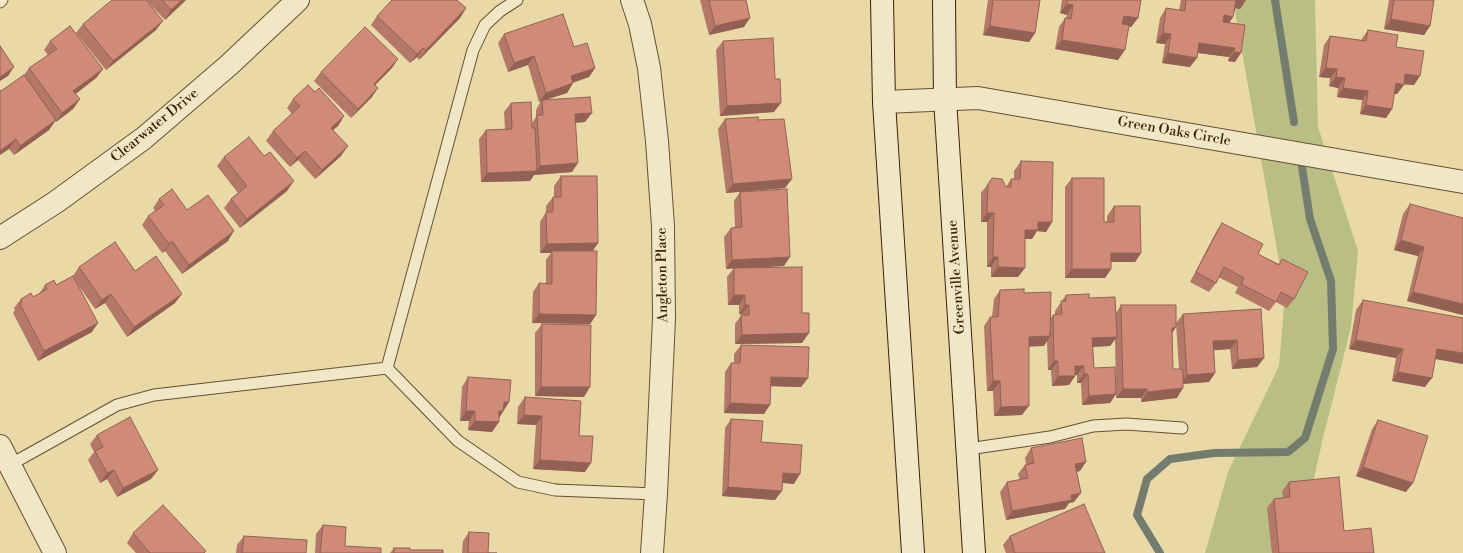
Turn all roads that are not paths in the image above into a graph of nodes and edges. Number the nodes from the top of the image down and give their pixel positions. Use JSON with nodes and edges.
{"nodes":[{"id":1,"x":2,"y":0,"type":"edge"},
{"id":2,"x":298,"y":0,"type":"edge"},
{"id":3,"x":517,"y":0,"type":"edge"},
{"id":4,"x":632,"y":0,"type":"edge"},
{"id":5,"x":882,"y":0,"type":"edge"},
{"id":6,"x":944,"y":0,"type":"edge"},
{"id":7,"x":0,"y":2,"type":"edge"},
{"id":8,"x":946,"y":99,"type":"junction"},
{"id":9,"x":884,"y":102,"type":"junction"},
{"id":10,"x":1463,"y":182,"type":"edge"},
{"id":11,"x":0,"y":238,"type":"edge"},
{"id":12,"x":387,"y":368,"type":"junction"},
{"id":13,"x":1182,"y":428,"type":"dead end"},
{"id":14,"x":0,"y":446,"type":"edge"},
{"id":15,"x":968,"y":448,"type":"junction"},
{"id":16,"x":5,"y":467,"type":"edge"},
{"id":17,"x":656,"y":494,"type":"junction"},
{"id":18,"x":55,"y":553,"type":"edge"},
{"id":19,"x":652,"y":553,"type":"edge"},
{"id":20,"x":913,"y":553,"type":"edge"},
{"id":21,"x":974,"y":553,"type":"edge"}],
"edges":[{"from":1,"to":7,"type":"lane"},
{"from":2,"to":11,"type":"street","name":"Clearwater Drive"},
{"from":3,"to":12,"type":"lane"},
{"from":4,"to":17,"type":"street","name":"Angleton Place"},
{"from":5,"to":9,"type":"street"},
{"from":6,"to":8,"type":"street","name":"Greenville Avenue"},
{"from":8,"to":9,"type":"street","name":"Green Oaks Circle"},
{"from":8,"to":10,"type":"street","name":"Green Oaks Circle"},
{"from":8,"to":15,"type":"street","name":"Greenville Avenue"},
{"from":9,"to":20,"type":"street"},
{"from":12,"to":16,"type":"lane"},
{"from":12,"to":17,"type":"lane"},
{"from":13,"to":15,"type":"lane"},
{"from":14,"to":16,"type":"street"},
{"from":15,"to":21,"type":"street","name":"Greenville Avenue"},
{"from":16,"to":18,"type":"street"},
{"from":17,"to":19,"type":"street","name":"Angleton Place"}]}
